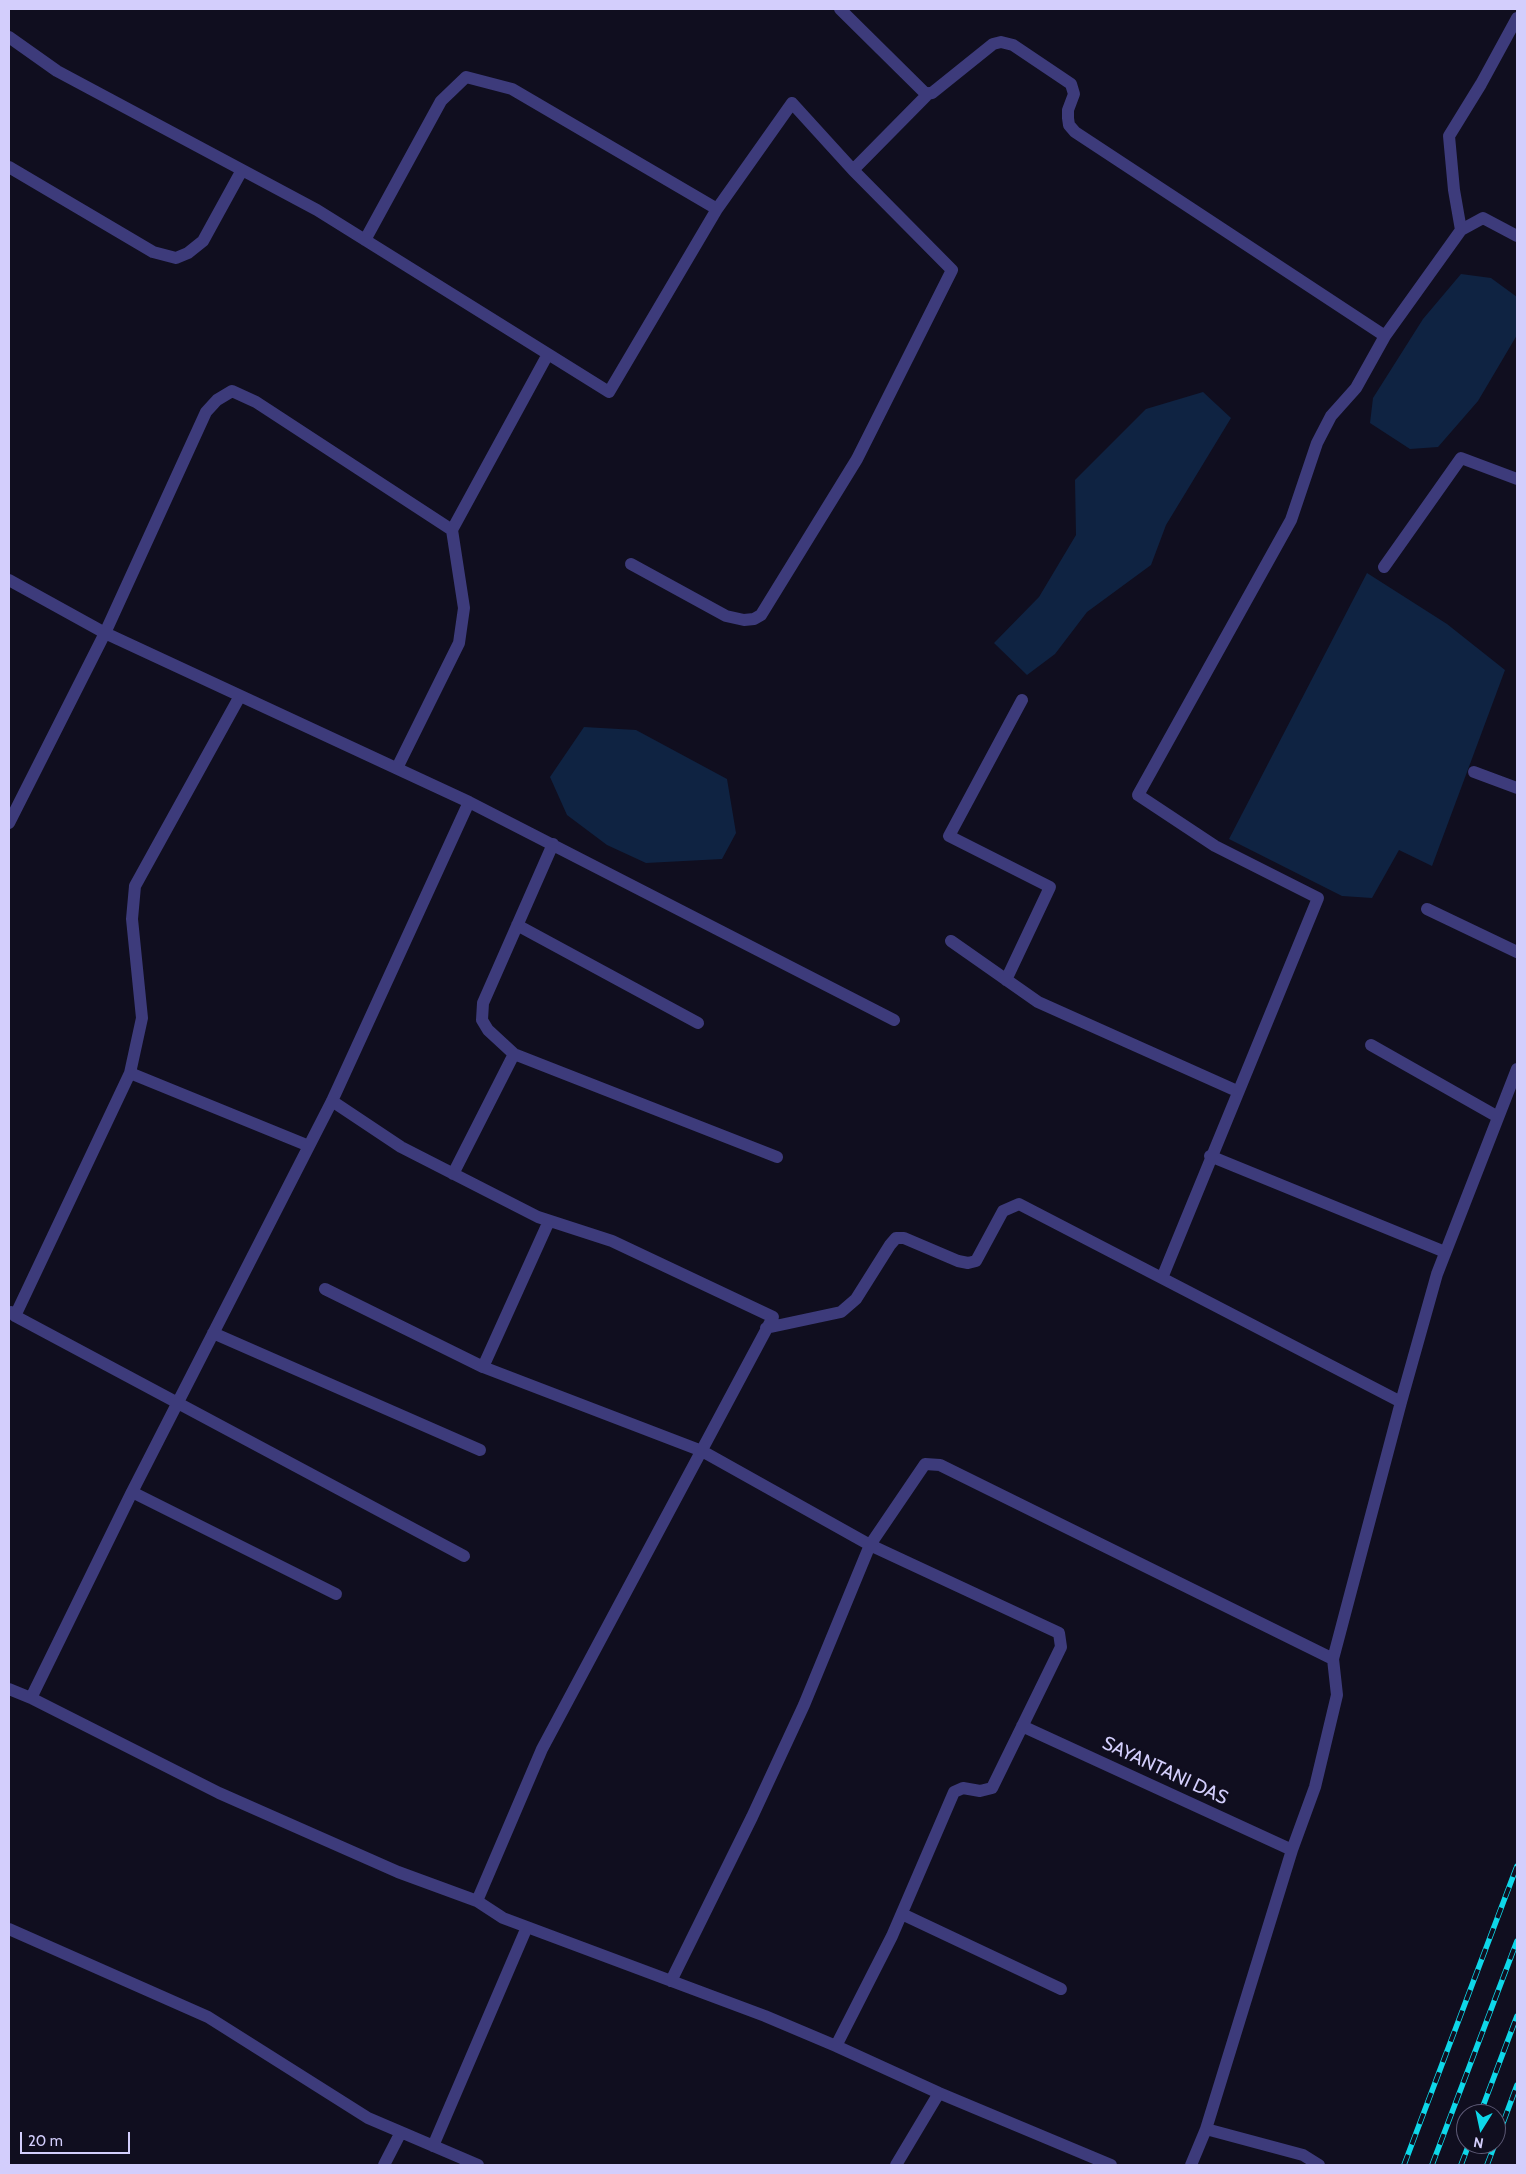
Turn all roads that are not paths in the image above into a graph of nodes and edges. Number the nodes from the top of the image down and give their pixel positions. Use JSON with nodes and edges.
{"nodes":[{"id":1,"x":840,"y":9,"type":"edge"},
{"id":2,"x":1517,"y":18,"type":"edge"},
{"id":3,"x":9,"y":37,"type":"edge"},
{"id":4,"x":929,"y":94,"type":"junction"},
{"id":5,"x":9,"y":167,"type":"edge"},
{"id":6,"x":242,"y":170,"type":"junction"},
{"id":7,"x":853,"y":170,"type":"junction"},
{"id":8,"x":717,"y":209,"type":"junction"},
{"id":9,"x":1461,"y":230,"type":"junction"},
{"id":10,"x":1517,"y":236,"type":"edge"},
{"id":11,"x":365,"y":240,"type":"junction"},
{"id":12,"x":1385,"y":336,"type":"junction"},
{"id":13,"x":548,"y":354,"type":"junction"},
{"id":14,"x":1517,"y":479,"type":"edge"},
{"id":15,"x":452,"y":530,"type":"junction"},
{"id":16,"x":631,"y":564,"type":"dead end"},
{"id":17,"x":1384,"y":567,"type":"dead end"},
{"id":18,"x":9,"y":580,"type":"edge"},
{"id":19,"x":105,"y":633,"type":"junction"},
{"id":20,"x":240,"y":696,"type":"junction"},
{"id":21,"x":1022,"y":700,"type":"dead end"},
{"id":22,"x":397,"y":768,"type":"junction"},
{"id":23,"x":1474,"y":772,"type":"dead end"},
{"id":24,"x":1517,"y":788,"type":"edge"},
{"id":25,"x":469,"y":802,"type":"junction"},
{"id":26,"x":9,"y":824,"type":"edge"},
{"id":27,"x":552,"y":844,"type":"junction"},
{"id":28,"x":1427,"y":909,"type":"dead end"},
{"id":29,"x":517,"y":925,"type":"junction"},
{"id":30,"x":951,"y":941,"type":"dead end"},
{"id":31,"x":1517,"y":952,"type":"edge"},
{"id":32,"x":1006,"y":980,"type":"junction"},
{"id":33,"x":894,"y":1020,"type":"dead end"},
{"id":34,"x":698,"y":1023,"type":"dead end"},
{"id":35,"x":1371,"y":1045,"type":"dead end"},
{"id":36,"x":514,"y":1054,"type":"junction"},
{"id":37,"x":1517,"y":1070,"type":"edge"},
{"id":38,"x":130,"y":1073,"type":"junction"},
{"id":39,"x":1237,"y":1091,"type":"junction"},
{"id":40,"x":332,"y":1101,"type":"junction"},
{"id":41,"x":1498,"y":1118,"type":"junction"},
{"id":42,"x":309,"y":1146,"type":"junction"},
{"id":43,"x":1210,"y":1156,"type":"junction"},
{"id":44,"x":777,"y":1157,"type":"dead end"},
{"id":45,"x":453,"y":1174,"type":"junction"},
{"id":46,"x":549,"y":1221,"type":"junction"},
{"id":47,"x":1445,"y":1252,"type":"junction"},
{"id":48,"x":1162,"y":1278,"type":"junction"},
{"id":49,"x":325,"y":1289,"type":"dead end"},
{"id":50,"x":12,"y":1313,"type":"edge"},
{"id":51,"x":766,"y":1328,"type":"junction"},
{"id":52,"x":213,"y":1333,"type":"junction"},
{"id":53,"x":483,"y":1367,"type":"junction"},
{"id":54,"x":1400,"y":1402,"type":"junction"},
{"id":55,"x":177,"y":1403,"type":"junction"},
{"id":56,"x":480,"y":1450,"type":"dead end"},
{"id":57,"x":702,"y":1451,"type":"junction"},
{"id":58,"x":132,"y":1492,"type":"junction"},
{"id":59,"x":870,"y":1545,"type":"junction"},
{"id":60,"x":464,"y":1556,"type":"dead end"},
{"id":61,"x":336,"y":1594,"type":"dead end"},
{"id":62,"x":1333,"y":1659,"type":"junction"},
{"id":63,"x":9,"y":1689,"type":"edge"},
{"id":64,"x":31,"y":1698,"type":"junction"},
{"id":65,"x":1022,"y":1726,"type":"junction"},
{"id":66,"x":1292,"y":1850,"type":"junction"},
{"id":67,"x":477,"y":1901,"type":"junction"},
{"id":68,"x":902,"y":1914,"type":"junction"},
{"id":69,"x":527,"y":1927,"type":"junction"},
{"id":70,"x":9,"y":1929,"type":"edge"},
{"id":71,"x":672,"y":1981,"type":"junction"},
{"id":72,"x":1061,"y":1989,"type":"dead end"},
{"id":73,"x":836,"y":2046,"type":"junction"},
{"id":74,"x":939,"y":2093,"type":"junction"},
{"id":75,"x":1206,"y":2129,"type":"junction"},
{"id":76,"x":401,"y":2132,"type":"junction"},
{"id":77,"x":433,"y":2146,"type":"junction"},
{"id":78,"x":384,"y":2165,"type":"edge"},
{"id":79,"x":478,"y":2165,"type":"edge"},
{"id":80,"x":896,"y":2165,"type":"edge"},
{"id":81,"x":1111,"y":2165,"type":"edge"},
{"id":82,"x":1190,"y":2165,"type":"edge"},
{"id":83,"x":1319,"y":2165,"type":"edge"}],
"edges":[{"from":1,"to":4,"type":"street"},
{"from":2,"to":9,"type":"street"},
{"from":3,"to":6,"type":"street"},
{"from":4,"to":7,"type":"street"},
{"from":4,"to":12,"type":"street"},
{"from":5,"to":6,"type":"street"},
{"from":6,"to":11,"type":"street"},
{"from":7,"to":8,"type":"street"},
{"from":7,"to":16,"type":"street"},
{"from":8,"to":11,"type":"street"},
{"from":8,"to":13,"type":"street"},
{"from":9,"to":10,"type":"street"},
{"from":9,"to":12,"type":"street"},
{"from":11,"to":13,"type":"street"},
{"from":12,"to":39,"type":"street"},
{"from":13,"to":15,"type":"street"},
{"from":14,"to":17,"type":"street"},
{"from":15,"to":19,"type":"street"},
{"from":15,"to":22,"type":"street"},
{"from":18,"to":19,"type":"street"},
{"from":19,"to":20,"type":"street"},
{"from":19,"to":26,"type":"street"},
{"from":20,"to":22,"type":"street"},
{"from":20,"to":38,"type":"street"},
{"from":21,"to":32,"type":"street"},
{"from":22,"to":25,"type":"street"},
{"from":23,"to":24,"type":"street"},
{"from":25,"to":27,"type":"street"},
{"from":25,"to":40,"type":"street"},
{"from":27,"to":29,"type":"street"},
{"from":27,"to":33,"type":"street"},
{"from":28,"to":31,"type":"street"},
{"from":29,"to":34,"type":"street"},
{"from":29,"to":36,"type":"street"},
{"from":30,"to":32,"type":"street"},
{"from":32,"to":39,"type":"street"},
{"from":35,"to":41,"type":"street"},
{"from":36,"to":44,"type":"street"},
{"from":36,"to":45,"type":"street"},
{"from":37,"to":41,"type":"street"},
{"from":38,"to":42,"type":"street"},
{"from":38,"to":50,"type":"street"},
{"from":39,"to":43,"type":"street"},
{"from":40,"to":42,"type":"street"},
{"from":40,"to":45,"type":"street"},
{"from":41,"to":47,"type":"street"},
{"from":42,"to":52,"type":"street"},
{"from":43,"to":47,"type":"street"},
{"from":43,"to":48,"type":"street"},
{"from":45,"to":46,"type":"street"},
{"from":46,"to":51,"type":"street"},
{"from":46,"to":53,"type":"street"},
{"from":47,"to":54,"type":"street"},
{"from":48,"to":51,"type":"street"},
{"from":48,"to":54,"type":"street"},
{"from":49,"to":53,"type":"street"},
{"from":50,"to":55,"type":"street"},
{"from":51,"to":57,"type":"street"},
{"from":52,"to":55,"type":"street"},
{"from":52,"to":56,"type":"street"},
{"from":53,"to":57,"type":"street"},
{"from":54,"to":62,"type":"street"},
{"from":55,"to":58,"type":"street"},
{"from":55,"to":60,"type":"street"},
{"from":57,"to":59,"type":"street"},
{"from":57,"to":67,"type":"street"},
{"from":58,"to":61,"type":"street"},
{"from":58,"to":64,"type":"street"},
{"from":59,"to":62,"type":"street"},
{"from":59,"to":65,"type":"street"},
{"from":59,"to":71,"type":"street"},
{"from":62,"to":66,"type":"street"},
{"from":63,"to":64,"type":"street"},
{"from":64,"to":67,"type":"street"},
{"from":65,"to":66,"type":"street","name":"SAYANTANI DAS"},
{"from":65,"to":68,"type":"street"},
{"from":66,"to":75,"type":"street"},
{"from":67,"to":69,"type":"street"},
{"from":68,"to":72,"type":"street"},
{"from":68,"to":73,"type":"street"},
{"from":69,"to":71,"type":"street"},
{"from":69,"to":77,"type":"street"},
{"from":70,"to":76,"type":"street"},
{"from":71,"to":73,"type":"street"},
{"from":73,"to":74,"type":"street"},
{"from":74,"to":80,"type":"street"},
{"from":74,"to":81,"type":"street"},
{"from":75,"to":82,"type":"street"},
{"from":75,"to":83,"type":"street"},
{"from":76,"to":77,"type":"street"},
{"from":76,"to":78,"type":"street"},
{"from":77,"to":79,"type":"street"}]}
